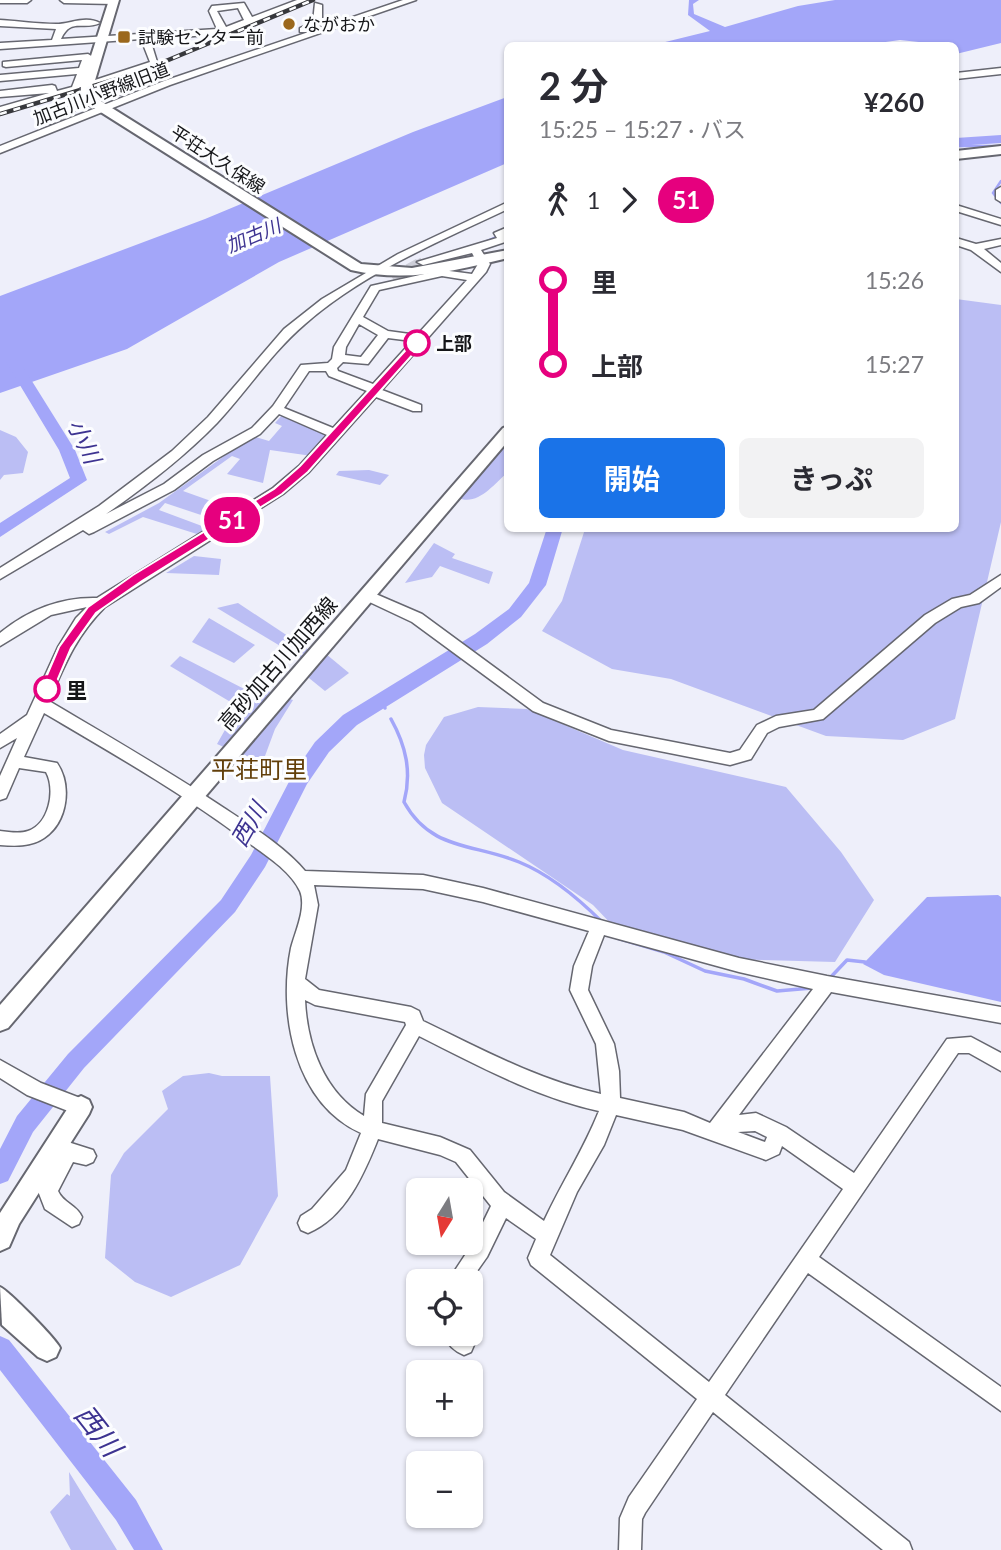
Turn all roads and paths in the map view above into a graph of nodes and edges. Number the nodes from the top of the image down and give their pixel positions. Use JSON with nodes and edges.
{"nodes":[{"id":1,"x":0,"y":0,"type":"edge"},
{"id":2,"x":27,"y":0,"type":"edge"},
{"id":3,"x":64,"y":0,"type":"edge"},
{"id":4,"x":305,"y":0,"type":"edge"},
{"id":5,"x":412,"y":0,"type":"edge"},
{"id":6,"x":114,"y":1,"type":"edge"},
{"id":7,"x":318,"y":5,"type":"dead end"},
{"id":8,"x":92,"y":22,"type":"dead end"},
{"id":9,"x":0,"y":23,"type":"edge"},
{"id":10,"x":250,"y":23,"type":"junction"},
{"id":11,"x":62,"y":27,"type":"junction"},
{"id":12,"x":223,"y":31,"type":"junction"},
{"id":13,"x":145,"y":37,"type":"junction"},
{"id":14,"x":98,"y":40,"type":"junction"},
{"id":15,"x":284,"y":42,"type":"junction"},
{"id":16,"x":55,"y":43,"type":"junction"},
{"id":17,"x":15,"y":46,"type":"junction"},
{"id":18,"x":0,"y":47,"type":"edge"},
{"id":19,"x":88,"y":57,"type":"junction"},
{"id":20,"x":6,"y":64,"type":"junction"},
{"id":21,"x":82,"y":71,"type":"junction"},
{"id":22,"x":1001,"y":71,"type":"edge"},
{"id":23,"x":959,"y":76,"type":"edge"},
{"id":24,"x":0,"y":77,"type":"edge"},
{"id":25,"x":167,"y":83,"type":"junction"},
{"id":26,"x":86,"y":91,"type":"junction"},
{"id":27,"x":0,"y":94,"type":"edge"},
{"id":28,"x":52,"y":97,"type":"junction"},
{"id":29,"x":0,"y":110,"type":"edge"},
{"id":30,"x":105,"y":110,"type":"junction"},
{"id":31,"x":37,"y":135,"type":"junction"},
{"id":32,"x":0,"y":150,"type":"edge"},
{"id":33,"x":1001,"y":150,"type":"edge"},
{"id":34,"x":959,"y":155,"type":"edge"},
{"id":35,"x":1001,"y":190,"type":"edge"},
{"id":36,"x":1001,"y":199,"type":"edge"},
{"id":37,"x":504,"y":207,"type":"edge"},
{"id":38,"x":959,"y":209,"type":"edge"},
{"id":39,"x":1001,"y":222,"type":"edge"},
{"id":40,"x":504,"y":239,"type":"edge"},
{"id":41,"x":1001,"y":242,"type":"edge"},
{"id":42,"x":959,"y":243,"type":"edge"},
{"id":43,"x":975,"y":248,"type":"junction"},
{"id":44,"x":479,"y":254,"type":"junction"},
{"id":45,"x":504,"y":254,"type":"edge"},
{"id":46,"x":423,"y":262,"type":"tunnel mouth"},
{"id":47,"x":1001,"y":269,"type":"edge"},
{"id":48,"x":370,"y":272,"type":"junction"},
{"id":49,"x":475,"y":278,"type":"junction"},
{"id":50,"x":384,"y":284,"type":"junction"},
{"id":51,"x":358,"y":319,"type":"junction"},
{"id":52,"x":386,"y":334,"type":"junction"},
{"id":53,"x":421,"y":339,"type":"junction"},
{"id":54,"x":335,"y":362,"type":"junction"},
{"id":55,"x":376,"y":391,"type":"junction"},
{"id":56,"x":417,"y":408,"type":"dead end"},
{"id":57,"x":233,"y":409,"type":"dead end"},
{"id":58,"x":277,"y":409,"type":"junction"},
{"id":59,"x":335,"y":434,"type":"junction"},
{"id":60,"x":504,"y":436,"type":"edge"},
{"id":61,"x":46,"y":548,"type":"junction"},
{"id":62,"x":0,"y":574,"type":"edge"},
{"id":63,"x":1001,"y":580,"type":"edge"},
{"id":64,"x":366,"y":595,"type":"junction"},
{"id":65,"x":100,"y":603,"type":"junction"},
{"id":66,"x":0,"y":641,"type":"edge"},
{"id":67,"x":37,"y":711,"type":"junction"},
{"id":68,"x":0,"y":742,"type":"edge"},
{"id":69,"x":15,"y":761,"type":"junction"},
{"id":70,"x":0,"y":794,"type":"edge"},
{"id":71,"x":192,"y":797,"type":"junction"},
{"id":72,"x":0,"y":838,"type":"edge"},
{"id":73,"x":304,"y":878,"type":"junction"},
{"id":74,"x":599,"y":928,"type":"junction"},
{"id":75,"x":295,"y":982,"type":"junction"},
{"id":76,"x":827,"y":984,"type":"junction"},
{"id":77,"x":1001,"y":1015,"type":"edge"},
{"id":78,"x":0,"y":1021,"type":"edge"},
{"id":79,"x":415,"y":1026,"type":"junction"},
{"id":80,"x":1001,"y":1063,"type":"edge"},
{"id":81,"x":0,"y":1068,"type":"edge"},
{"id":82,"x":611,"y":1103,"type":"junction"},
{"id":83,"x":78,"y":1106,"type":"joint"},
{"id":84,"x":373,"y":1127,"type":"junction"},
{"id":85,"x":716,"y":1129,"type":"junction"},
{"id":86,"x":70,"y":1150,"type":"junction"},
{"id":87,"x":854,"y":1185,"type":"junction"},
{"id":88,"x":503,"y":1203,"type":"junction"},
{"id":89,"x":72,"y":1217,"type":"dead end"},
{"id":90,"x":308,"y":1223,"type":"dead end"},
{"id":91,"x":548,"y":1237,"type":"junction"},
{"id":92,"x":0,"y":1239,"type":"edge"},
{"id":93,"x":806,"y":1259,"type":"junction"},
{"id":94,"x":467,"y":1269,"type":"edge"},
{"id":95,"x":0,"y":1298,"type":"edge"},
{"id":96,"x":47,"y":1348,"type":"dead end"},
{"id":97,"x":709,"y":1398,"type":"junction"},
{"id":98,"x":1001,"y":1400,"type":"edge"},
{"id":99,"x":630,"y":1550,"type":"edge"},
{"id":100,"x":901,"y":1550,"type":"edge"}],
"edges":[{"from":1,"to":2,"type":"street"},
{"from":3,"to":6,"type":"street"},
{"from":4,"to":10,"type":"street"},
{"from":5,"to":15,"type":"street","name":"加古川小野線旧道"},
{"from":6,"to":14,"type":"main road"},
{"from":7,"to":15,"type":"street"},
{"from":8,"to":11,"type":"street"},
{"from":9,"to":11,"type":"street"},
{"from":10,"to":12,"type":"street"},
{"from":10,"to":12,"type":"street"},
{"from":11,"to":16,"type":"street"},
{"from":12,"to":13,"type":"street"},
{"from":13,"to":14,"type":"street"},
{"from":13,"to":26,"type":"street"},
{"from":14,"to":16,"type":"street"},
{"from":14,"to":19,"type":"street"},
{"from":14,"to":26,"type":"main road"},
{"from":15,"to":25,"type":"street","name":"加古川小野線旧道"},
{"from":16,"to":17,"type":"street"},
{"from":17,"to":18,"type":"street"},
{"from":17,"to":20,"type":"street"},
{"from":19,"to":20,"type":"street"},
{"from":19,"to":21,"type":"street"},
{"from":20,"to":24,"type":"street"},
{"from":21,"to":24,"type":"street"},
{"from":21,"to":26,"type":"street"},
{"from":22,"to":23,"type":"street"},
{"from":25,"to":26,"type":"street"},
{"from":25,"to":30,"type":"street","name":"加古川小野線旧道"},
{"from":26,"to":28,"type":"street"},
{"from":26,"to":30,"type":"main road","name":"平荘大久保線"},
{"from":26,"to":31,"type":"street"},
{"from":27,"to":28,"type":"street"},
{"from":28,"to":29,"type":"street"},
{"from":30,"to":31,"type":"street","name":"加古川小野線旧道"},
{"from":30,"to":48,"type":"main road","name":"平荘大久保線"},
{"from":31,"to":32,"type":"street","name":"加古川小野線旧道"},
{"from":33,"to":34,"type":"main road"},
{"from":35,"to":36,"type":"street"},
{"from":37,"to":48,"type":"street"},
{"from":38,"to":39,"type":"street"},
{"from":40,"to":44,"type":"street"},
{"from":41,"to":43,"type":"street"},
{"from":42,"to":43,"type":"street"},
{"from":43,"to":47,"type":"street"},
{"from":44,"to":45,"type":"main road","name":"平荘大久保線"},
{"from":44,"to":46,"type":"street"},
{"from":44,"to":48,"type":"main road","name":"平荘大久保線"},
{"from":44,"to":49,"type":"street"},
{"from":48,"to":61,"type":"street"},
{"from":49,"to":50,"type":"street"},
{"from":49,"to":53,"type":"street"},
{"from":50,"to":51,"type":"street"},
{"from":50,"to":57,"type":"street"},
{"from":51,"to":52,"type":"street"},
{"from":51,"to":54,"type":"street"},
{"from":52,"to":53,"type":"street"},
{"from":52,"to":54,"type":"street"},
{"from":53,"to":55,"type":"street"},
{"from":54,"to":55,"type":"street"},
{"from":54,"to":58,"type":"street"},
{"from":55,"to":56,"type":"street"},
{"from":55,"to":59,"type":"street"},
{"from":58,"to":59,"type":"street"},
{"from":58,"to":61,"type":"street"},
{"from":59,"to":65,"type":"street"},
{"from":60,"to":64,"type":"main road","name":"高砂加古川加西線"},
{"from":61,"to":62,"type":"street"},
{"from":63,"to":64,"type":"street"},
{"from":64,"to":71,"type":"main road","name":"高砂加古川加西線"},
{"from":65,"to":66,"type":"street"},
{"from":65,"to":67,"type":"street"},
{"from":67,"to":68,"type":"street"},
{"from":67,"to":69,"type":"street"},
{"from":67,"to":71,"type":"street"},
{"from":69,"to":70,"type":"street"},
{"from":69,"to":72,"type":"street"},
{"from":71,"to":73,"type":"street"},
{"from":71,"to":78,"type":"main road","name":"高砂加古川加西線"},
{"from":73,"to":74,"type":"street"},
{"from":73,"to":75,"type":"street"},
{"from":74,"to":76,"type":"street"},
{"from":74,"to":82,"type":"street"},
{"from":75,"to":79,"type":"street"},
{"from":75,"to":84,"type":"street"},
{"from":76,"to":77,"type":"street"},
{"from":76,"to":85,"type":"street"},
{"from":79,"to":82,"type":"street"},
{"from":79,"to":84,"type":"street"},
{"from":80,"to":87,"type":"street"},
{"from":81,"to":83,"type":"street"},
{"from":82,"to":85,"type":"street"},
{"from":82,"to":91,"type":"street"},
{"from":83,"to":86,"type":"main road"},
{"from":84,"to":88,"type":"street"},
{"from":84,"to":90,"type":"street"},
{"from":85,"to":87,"type":"street"},
{"from":86,"to":89,"type":"street"},
{"from":86,"to":92,"type":"main road"},
{"from":87,"to":93,"type":"street"},
{"from":88,"to":91,"type":"street"},
{"from":88,"to":94,"type":"street"},
{"from":91,"to":97,"type":"street"},
{"from":93,"to":97,"type":"street"},
{"from":93,"to":98,"type":"street"},
{"from":95,"to":96,"type":"main road"},
{"from":97,"to":99,"type":"street"},
{"from":97,"to":100,"type":"street"}]}
